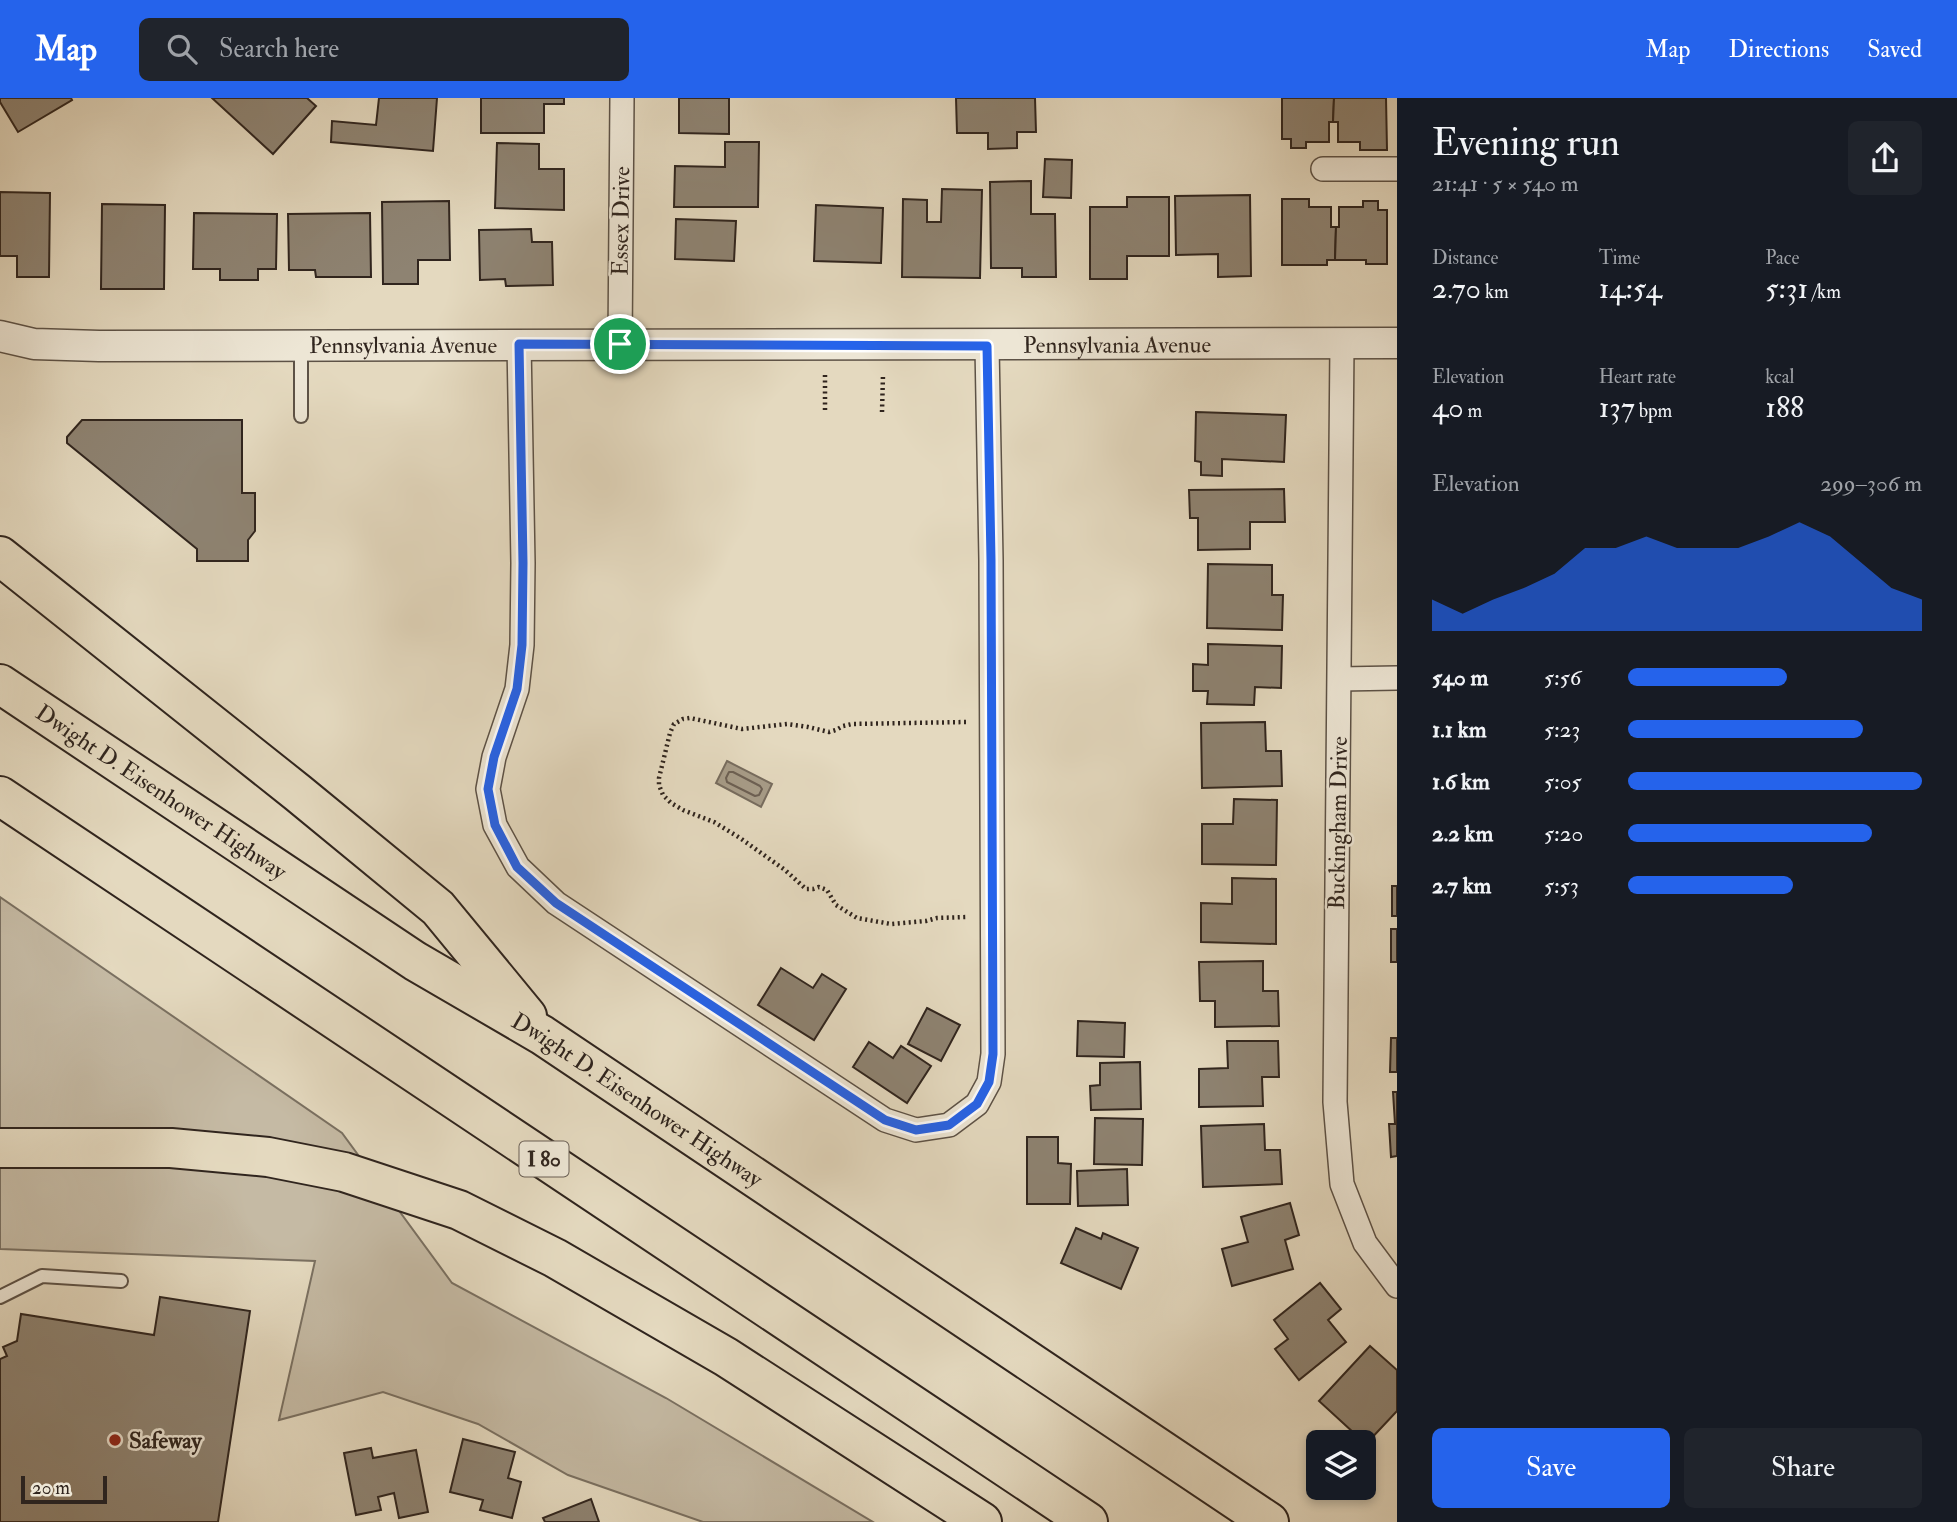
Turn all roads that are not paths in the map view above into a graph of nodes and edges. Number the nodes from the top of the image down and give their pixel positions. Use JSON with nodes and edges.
{"nodes":[{"id":1,"x":622,"y":98,"type":"edge"},
{"id":2,"x":1323,"y":169,"type":"dead end"},
{"id":3,"x":1397,"y":169,"type":"edge"},
{"id":4,"x":0,"y":336,"type":"edge"},
{"id":5,"x":1397,"y":343,"type":"edge"},
{"id":6,"x":519,"y":344,"type":"junction"},
{"id":7,"x":620,"y":344,"type":"junction"},
{"id":8,"x":1342,"y":344,"type":"junction"},
{"id":9,"x":302,"y":345,"type":"junction"},
{"id":10,"x":987,"y":346,"type":"junction"},
{"id":11,"x":302,"y":416,"type":"dead end"},
{"id":12,"x":0,"y":556,"type":"edge"},
{"id":13,"x":1397,"y":678,"type":"edge"},
{"id":14,"x":1340,"y":679,"type":"junction"},
{"id":15,"x":0,"y":684,"type":"edge"},
{"id":16,"x":0,"y":796,"type":"edge"},
{"id":17,"x":542,"y":1035,"type":"junction"},
{"id":18,"x":0,"y":1148,"type":"edge"},
{"id":19,"x":121,"y":1281,"type":"dead end"},
{"id":20,"x":1397,"y":1286,"type":"edge"},
{"id":21,"x":0,"y":1297,"type":"edge"},
{"id":22,"x":982,"y":1522,"type":"edge"},
{"id":23,"x":1087,"y":1522,"type":"edge"},
{"id":24,"x":1269,"y":1522,"type":"edge"}],
"edges":[{"from":1,"to":7,"type":"street","name":"Essex Drive"},
{"from":2,"to":3,"type":"street"},
{"from":4,"to":9,"type":"street","name":"Pennsylvania Avenue"},
{"from":5,"to":8,"type":"street","name":"Pennsylvania Avenue"},
{"from":6,"to":7,"type":"street","name":"Pennsylvania Avenue"},
{"from":6,"to":9,"type":"street","name":"Pennsylvania Avenue"},
{"from":6,"to":10,"type":"street"},
{"from":7,"to":10,"type":"street","name":"Pennsylvania Avenue"},
{"from":8,"to":10,"type":"street","name":"Pennsylvania Avenue"},
{"from":8,"to":14,"type":"street","name":"Buckingham Drive"},
{"from":9,"to":11,"type":"lane"},
{"from":12,"to":17,"type":"highway"},
{"from":13,"to":14,"type":"street"},
{"from":14,"to":20,"type":"street","name":"Buckingham Drive"},
{"from":15,"to":17,"type":"highway","name":"Dwight D. Eisenhower Highway"},
{"from":16,"to":23,"type":"highway","number":"I 80"},
{"from":17,"to":24,"type":"highway","name":"Dwight D. Eisenhower Highway"},
{"from":18,"to":22,"type":"highway"},
{"from":19,"to":21,"type":"lane"}]}
